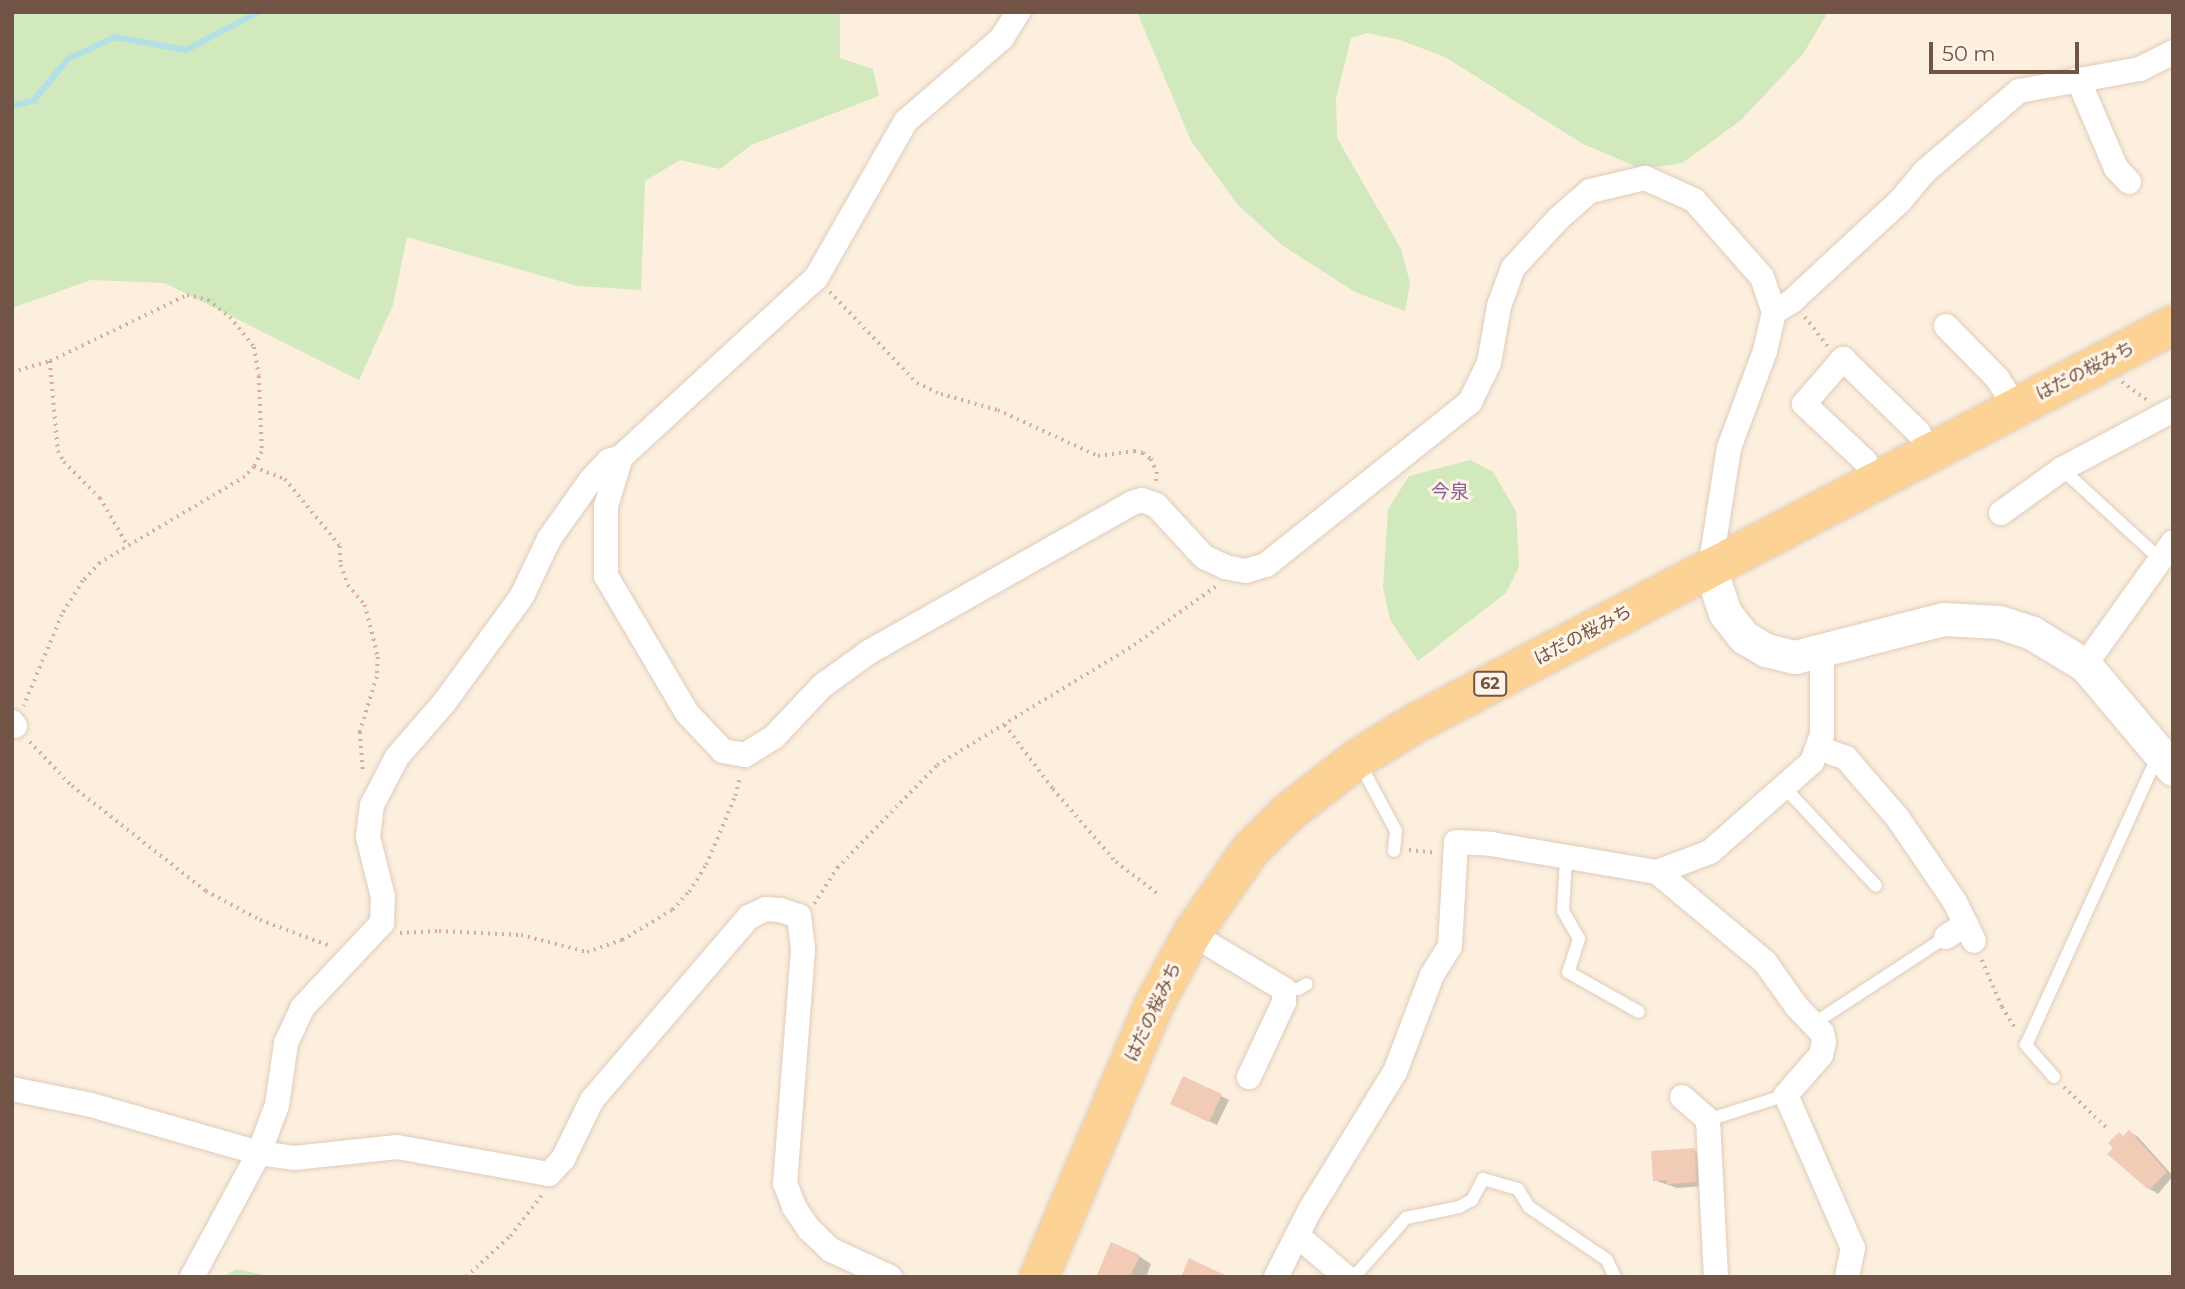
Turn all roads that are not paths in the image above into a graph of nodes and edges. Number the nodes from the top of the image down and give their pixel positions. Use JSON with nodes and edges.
{"nodes":[{"id":1,"x":1018,"y":12,"type":"edge"},
{"id":2,"x":2173,"y":52,"type":"edge"},
{"id":3,"x":2078,"y":79,"type":"junction"},
{"id":4,"x":2116,"y":176,"type":"dead end"},
{"id":5,"x":1773,"y":312,"type":"junction"},
{"id":6,"x":1945,"y":326,"type":"dead end"},
{"id":7,"x":2173,"y":326,"type":"edge"},
{"id":8,"x":2016,"y":407,"type":"junction"},
{"id":9,"x":2169,"y":412,"type":"edge"},
{"id":10,"x":1930,"y":451,"type":"junction"},
{"id":11,"x":621,"y":457,"type":"junction"},
{"id":12,"x":2062,"y":469,"type":"junction"},
{"id":13,"x":1878,"y":480,"type":"junction"},
{"id":14,"x":2001,"y":513,"type":"dead end"},
{"id":15,"x":2167,"y":551,"type":"edge"},
{"id":16,"x":1710,"y":568,"type":"junction"},
{"id":17,"x":1822,"y":651,"type":"junction"},
{"id":18,"x":2085,"y":665,"type":"junction"},
{"id":19,"x":1819,"y":748,"type":"junction"},
{"id":20,"x":1357,"y":759,"type":"junction"},
{"id":21,"x":2166,"y":761,"type":"edge"},
{"id":22,"x":1786,"y":789,"type":"junction"},
{"id":23,"x":1394,"y":850,"type":"road end"},
{"id":24,"x":1566,"y":859,"type":"junction"},
{"id":25,"x":1657,"y":872,"type":"junction"},
{"id":26,"x":1875,"y":886,"type":"dead end"},
{"id":27,"x":1192,"y":934,"type":"junction"},
{"id":28,"x":1962,"y":934,"type":"joint"},
{"id":29,"x":1639,"y":1013,"type":"dead end"},
{"id":30,"x":1813,"y":1024,"type":"junction"},
{"id":31,"x":1249,"y":1077,"type":"dead end"},
{"id":32,"x":2054,"y":1077,"type":"dead end"},
{"id":33,"x":12,"y":1089,"type":"edge"},
{"id":34,"x":1786,"y":1095,"type":"junction"},
{"id":35,"x":1682,"y":1097,"type":"dead end"},
{"id":36,"x":1708,"y":1120,"type":"junction"},
{"id":37,"x":259,"y":1153,"type":"junction"},
{"id":38,"x":1299,"y":1237,"type":"junction"},
{"id":39,"x":192,"y":1277,"type":"edge"},
{"id":40,"x":890,"y":1277,"type":"edge"},
{"id":41,"x":1039,"y":1277,"type":"edge"},
{"id":42,"x":1276,"y":1277,"type":"edge"},
{"id":43,"x":1346,"y":1277,"type":"edge"},
{"id":44,"x":1353,"y":1277,"type":"edge"},
{"id":45,"x":1615,"y":1277,"type":"edge"},
{"id":46,"x":1716,"y":1277,"type":"edge"},
{"id":47,"x":1847,"y":1277,"type":"edge"}],
"edges":[{"from":1,"to":11,"type":"street"},
{"from":2,"to":3,"type":"street"},
{"from":3,"to":4,"type":"street"},
{"from":3,"to":5,"type":"street"},
{"from":5,"to":11,"type":"street"},
{"from":5,"to":16,"type":"street"},
{"from":6,"to":8,"type":"street"},
{"from":7,"to":8,"type":"main road","name":"はだの桜みち","number":"62"},
{"from":8,"to":10,"type":"main road","name":"はだの桜みち","number":"62"},
{"from":9,"to":12,"type":"street"},
{"from":10,"to":13,"type":"main road","name":"はだの桜みち","number":"62"},
{"from":10,"to":13,"type":"street"},
{"from":11,"to":37,"type":"street"},
{"from":12,"to":14,"type":"street"},
{"from":12,"to":15,"type":"lane"},
{"from":13,"to":16,"type":"main road","name":"はだの桜みち","number":"62"},
{"from":15,"to":18,"type":"street"},
{"from":16,"to":17,"type":"street"},
{"from":16,"to":20,"type":"main road","name":"はだの桜みち","number":"62"},
{"from":17,"to":18,"type":"street"},
{"from":17,"to":19,"type":"street"},
{"from":18,"to":21,"type":"street"},
{"from":19,"to":22,"type":"street"},
{"from":19,"to":28,"type":"street"},
{"from":20,"to":23,"type":"lane"},
{"from":20,"to":27,"type":"main road","name":"はだの桜みち","number":"62"},
{"from":21,"to":32,"type":"lane"},
{"from":22,"to":25,"type":"street"},
{"from":22,"to":26,"type":"lane"},
{"from":24,"to":25,"type":"street"},
{"from":24,"to":29,"type":"lane"},
{"from":24,"to":38,"type":"street"},
{"from":25,"to":30,"type":"street"},
{"from":27,"to":31,"type":"street"},
{"from":27,"to":41,"type":"main road","name":"はだの桜みち","number":"62"},
{"from":28,"to":30,"type":"lane"},
{"from":30,"to":34,"type":"street"},
{"from":33,"to":37,"type":"street"},
{"from":34,"to":36,"type":"lane"},
{"from":34,"to":47,"type":"street"},
{"from":35,"to":36,"type":"street"},
{"from":36,"to":46,"type":"street"},
{"from":37,"to":39,"type":"street"},
{"from":37,"to":40,"type":"street"},
{"from":38,"to":42,"type":"street"},
{"from":38,"to":43,"type":"street"},
{"from":44,"to":45,"type":"lane"}]}
